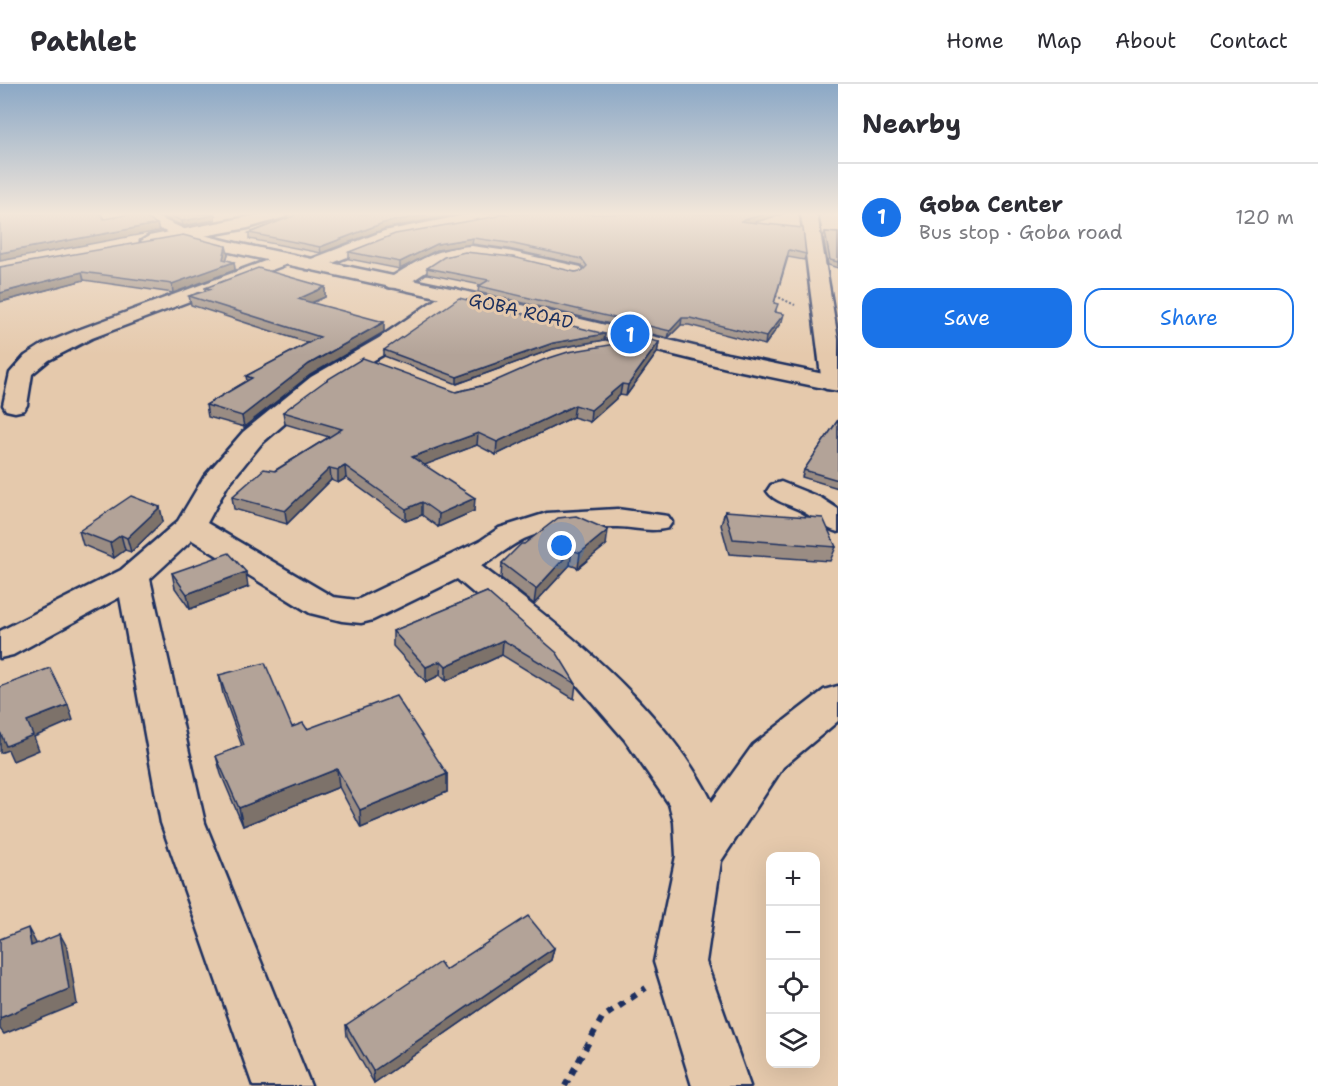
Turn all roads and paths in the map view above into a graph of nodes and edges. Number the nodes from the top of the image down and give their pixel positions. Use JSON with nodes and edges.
{"nodes":[{"id":1,"x":279,"y":261,"type":"edge"},
{"id":2,"x":292,"y":261,"type":"edge"},
{"id":3,"x":323,"y":261,"type":"edge"},
{"id":4,"x":433,"y":261,"type":"edge"},
{"id":5,"x":525,"y":261,"type":"edge"},
{"id":6,"x":816,"y":261,"type":"edge"},
{"id":7,"x":312,"y":265,"type":"junction"},
{"id":8,"x":575,"y":271,"type":"edge"},
{"id":9,"x":395,"y":283,"type":"junction"},
{"id":10,"x":763,"y":290,"type":"edge"},
{"id":11,"x":455,"y":295,"type":"junction"},
{"id":12,"x":824,"y":317,"type":"junction"},
{"id":13,"x":647,"y":341,"type":"junction"},
{"id":14,"x":593,"y":349,"type":"edge"},
{"id":15,"x":836,"y":384,"type":"edge"},
{"id":16,"x":15,"y":405,"type":"dead end"},
{"id":17,"x":781,"y":490,"type":"dead end"},
{"id":18,"x":657,"y":522,"type":"dead end"},
{"id":19,"x":838,"y":523,"type":"edge"},
{"id":20,"x":190,"y":526,"type":"junction"},
{"id":21,"x":459,"y":565,"type":"junction"},
{"id":22,"x":133,"y":577,"type":"junction"},
{"id":23,"x":0,"y":646,"type":"edge"},
{"id":24,"x":838,"y":700,"type":"edge"},
{"id":25,"x":699,"y":856,"type":"junction"},
{"id":26,"x":680,"y":963,"type":"junction"},
{"id":27,"x":282,"y":1086,"type":"edge"},
{"id":28,"x":565,"y":1086,"type":"edge"},
{"id":29,"x":721,"y":1086,"type":"edge"}],
"edges":[{"from":1,"to":16,"type":"street"},
{"from":2,"to":7,"type":"street","name":"GOBA ROAD"},
{"from":3,"to":7,"type":"street"},
{"from":4,"to":9,"type":"street"},
{"from":5,"to":8,"type":"street"},
{"from":6,"to":12,"type":"street"},
{"from":7,"to":9,"type":"street","name":"GOBA ROAD"},
{"from":9,"to":11,"type":"street","name":"GOBA ROAD"},
{"from":10,"to":12,"type":"path"},
{"from":11,"to":13,"type":"street","name":"GOBA ROAD"},
{"from":11,"to":20,"type":"street"},
{"from":12,"to":15,"type":"street"},
{"from":13,"to":14,"type":"street"},
{"from":13,"to":15,"type":"street","name":"GOBA ROAD"},
{"from":17,"to":19,"type":"street"},
{"from":18,"to":21,"type":"street"},
{"from":20,"to":21,"type":"street"},
{"from":20,"to":22,"type":"street"},
{"from":21,"to":25,"type":"street"},
{"from":22,"to":23,"type":"street"},
{"from":22,"to":27,"type":"street"},
{"from":24,"to":25,"type":"street"},
{"from":25,"to":26,"type":"street"},
{"from":26,"to":28,"type":"path"},
{"from":26,"to":29,"type":"street"}]}
